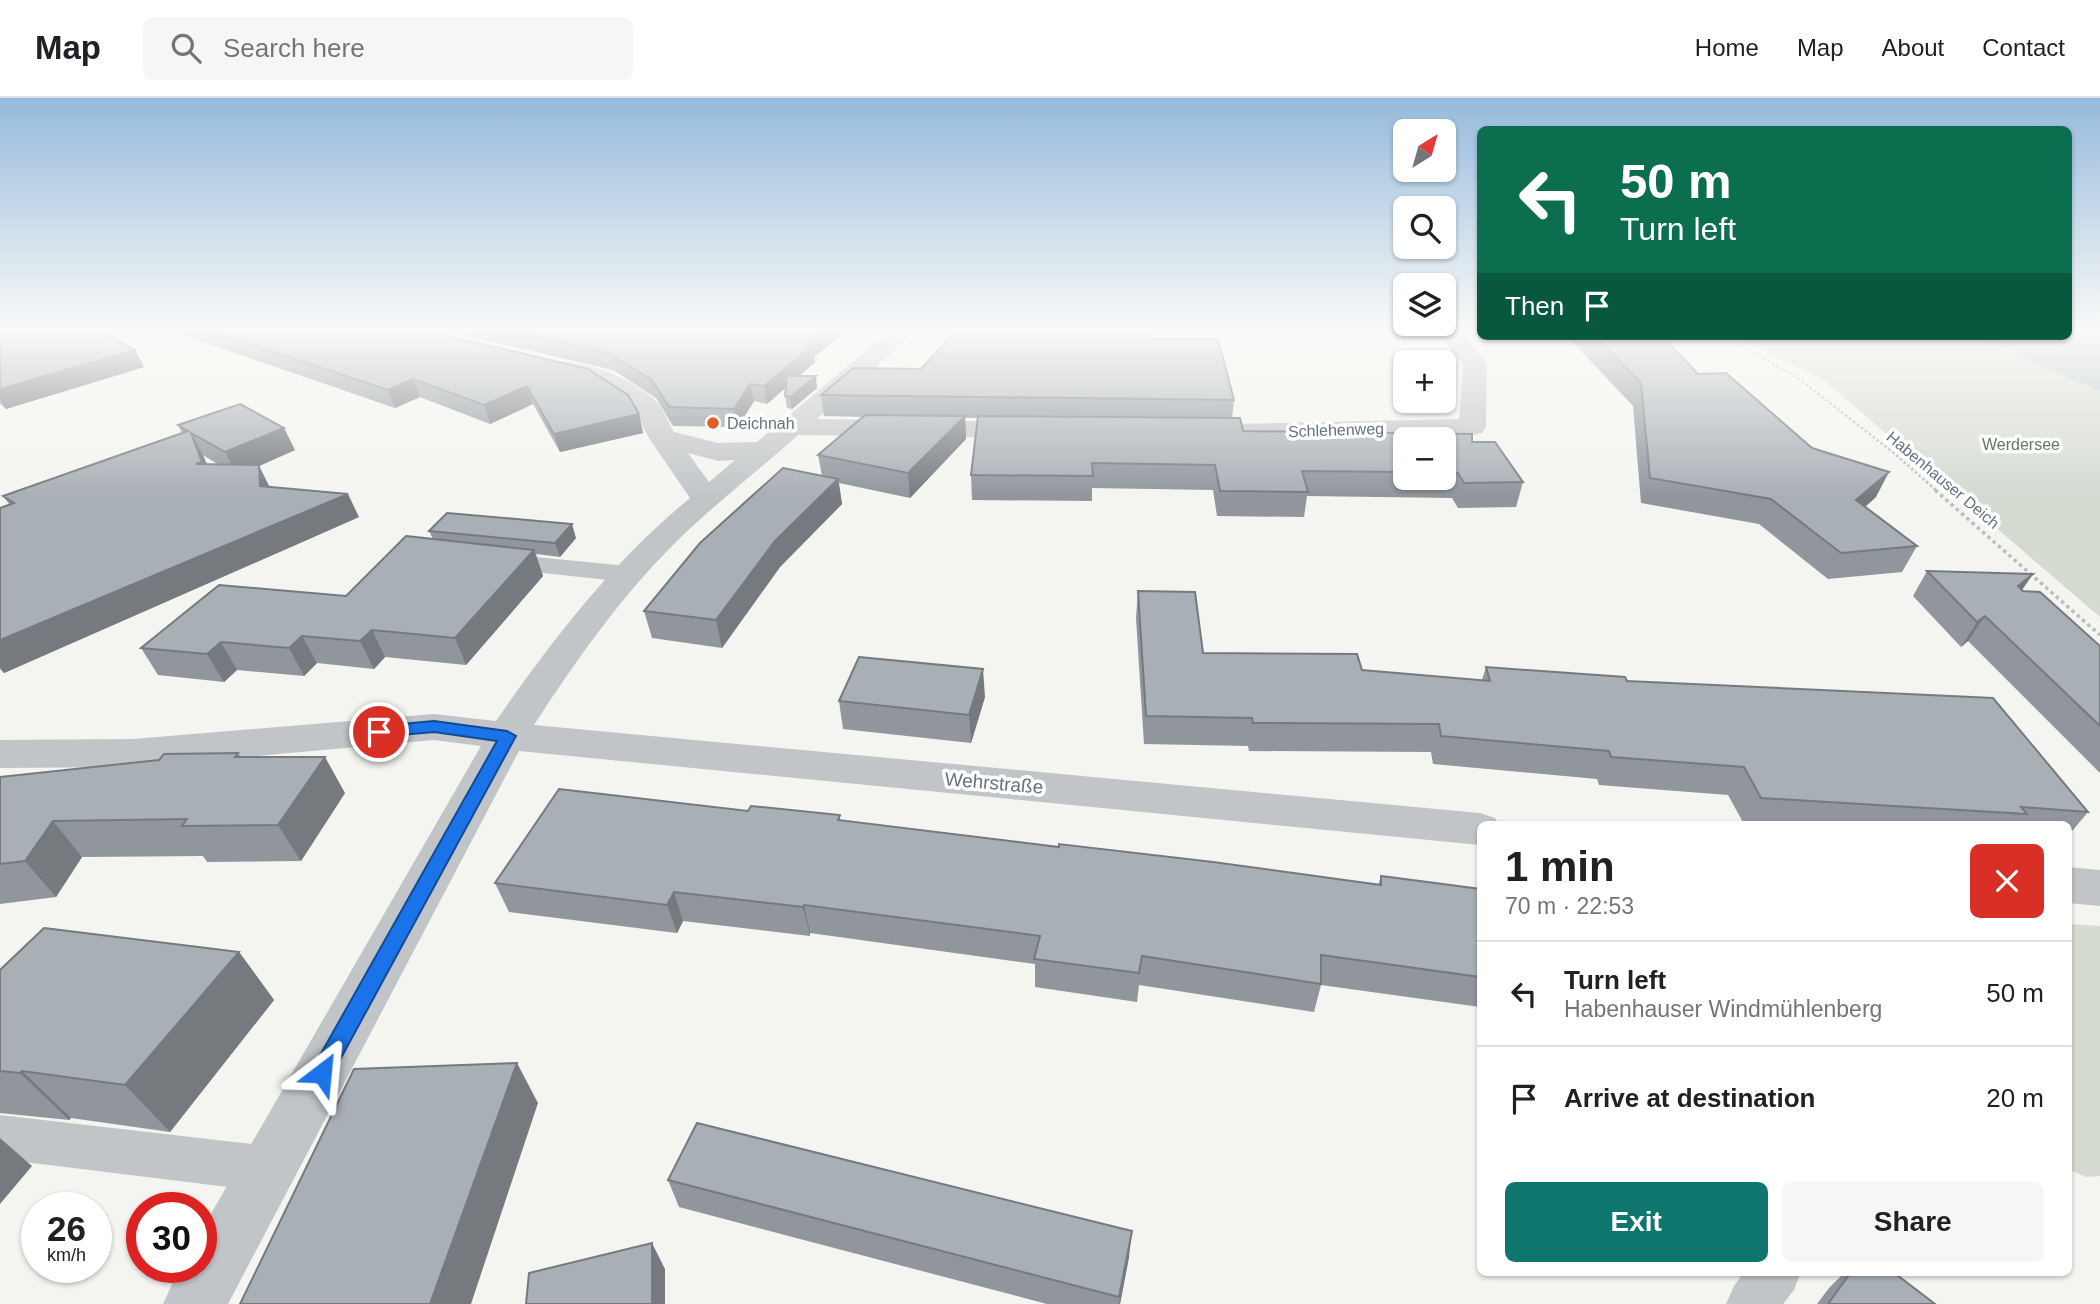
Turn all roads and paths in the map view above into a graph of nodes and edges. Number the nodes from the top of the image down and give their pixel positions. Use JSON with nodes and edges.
{"nodes":[{"id":1,"x":613,"y":384,"type":"edge"},
{"id":2,"x":844,"y":384,"type":"edge"},
{"id":3,"x":1474,"y":384,"type":"edge"},
{"id":4,"x":1806,"y":384,"type":"edge"},
{"id":5,"x":795,"y":427,"type":"junction"},
{"id":6,"x":1050,"y":430,"type":"edge"},
{"id":7,"x":1213,"y":432,"type":"edge"},
{"id":8,"x":663,"y":438,"type":"junction"},
{"id":9,"x":767,"y":450,"type":"junction"},
{"id":10,"x":706,"y":500,"type":"junction"},
{"id":11,"x":467,"y":558,"type":"edge"},
{"id":12,"x":627,"y":574,"type":"junction"},
{"id":13,"x":2100,"y":635,"type":"edge"},
{"id":14,"x":507,"y":736,"type":"junction"},
{"id":15,"x":0,"y":754,"type":"edge"},
{"id":16,"x":1477,"y":829,"type":"edge"},
{"id":17,"x":2072,"y":885,"type":"edge"},
{"id":18,"x":2100,"y":888,"type":"edge"},
{"id":19,"x":0,"y":1136,"type":"edge"},
{"id":20,"x":269,"y":1168,"type":"junction"},
{"id":21,"x":1773,"y":1276,"type":"edge"},
{"id":22,"x":194,"y":1304,"type":"edge"},
{"id":23,"x":1752,"y":1304,"type":"edge"}],
"edges":[{"from":1,"to":8,"type":"street"},
{"from":2,"to":5,"type":"street"},
{"from":3,"to":7,"type":"street","name":"Schlehenweg"},
{"from":4,"to":13,"type":"path","name":"Habenhauser Deich"},
{"from":5,"to":6,"type":"street"},
{"from":5,"to":9,"type":"street"},
{"from":8,"to":9,"type":"street"},
{"from":8,"to":10,"type":"street"},
{"from":9,"to":10,"type":"street"},
{"from":10,"to":12,"type":"street"},
{"from":11,"to":12,"type":"lane"},
{"from":12,"to":14,"type":"street"},
{"from":14,"to":15,"type":"street","name":"Wehrstraße"},
{"from":14,"to":16,"type":"street","name":"Wehrstraße"},
{"from":14,"to":20,"type":"street"},
{"from":17,"to":18,"type":"street"},
{"from":19,"to":20,"type":"lane"},
{"from":20,"to":22,"type":"street"},
{"from":21,"to":23,"type":"lane"}]}
